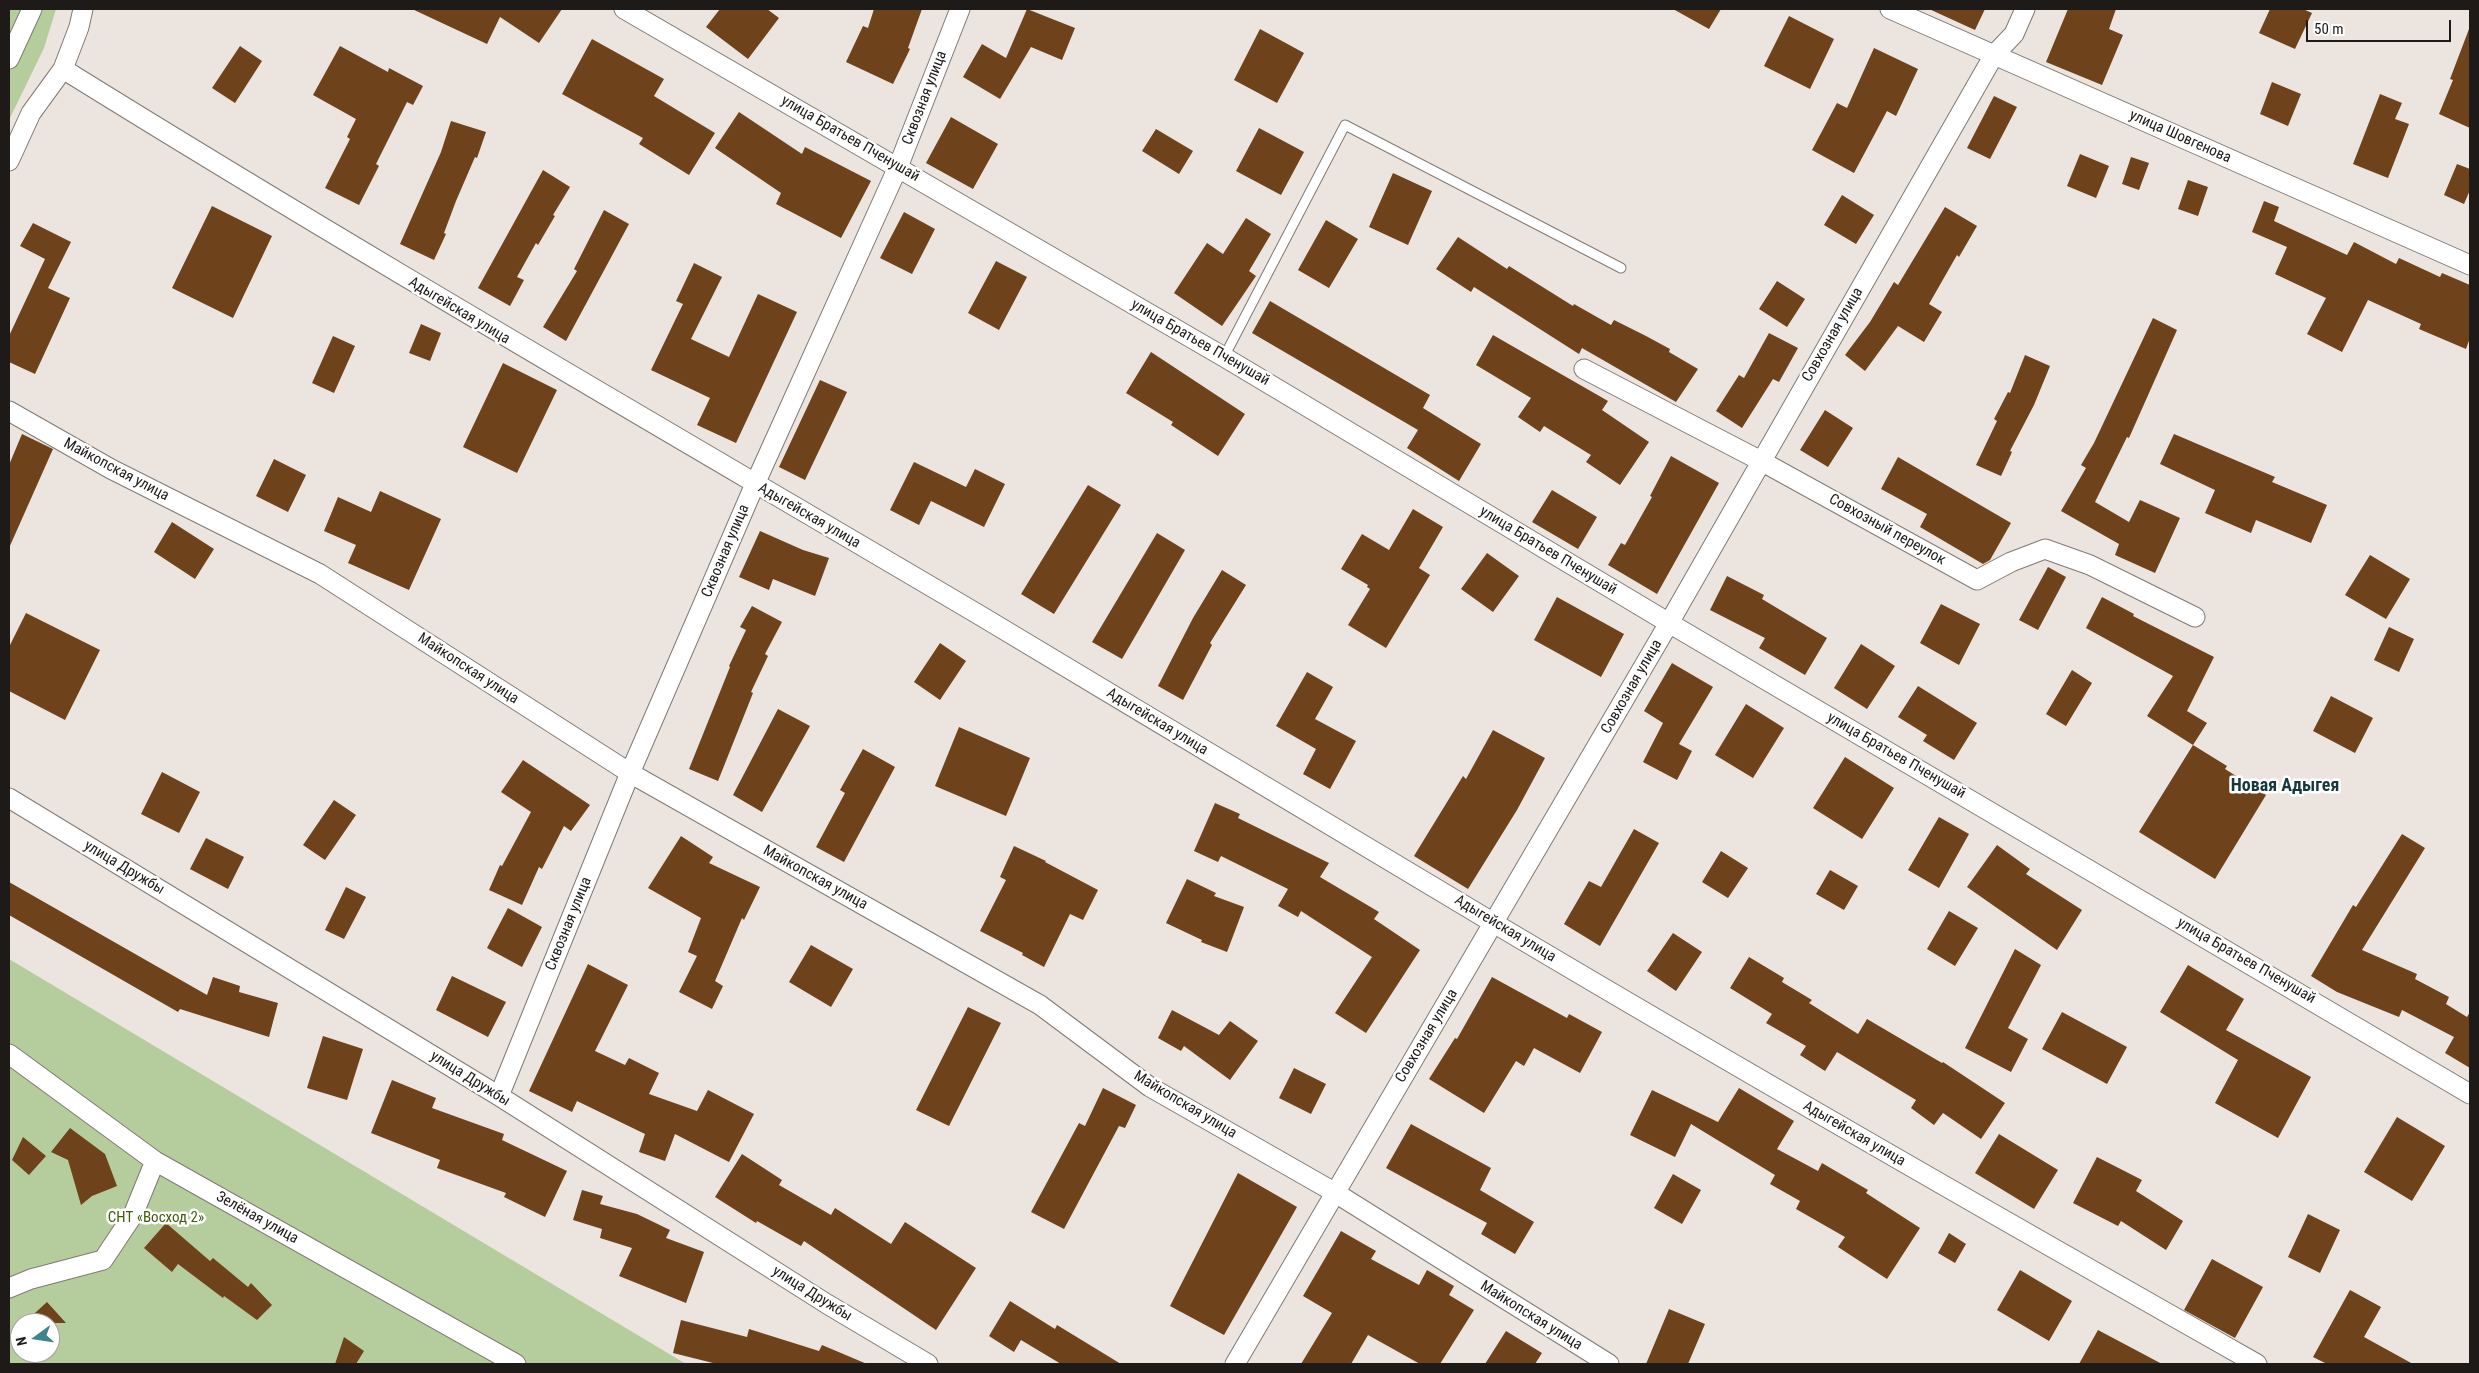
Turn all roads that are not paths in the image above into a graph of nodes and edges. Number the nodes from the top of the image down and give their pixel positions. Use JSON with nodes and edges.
{"nodes":[{"id":1,"x":32,"y":9,"type":"edge"},
{"id":2,"x":83,"y":9,"type":"edge"},
{"id":3,"x":624,"y":9,"type":"edge"},
{"id":4,"x":960,"y":9,"type":"edge"},
{"id":5,"x":1890,"y":9,"type":"edge"},
{"id":6,"x":2025,"y":9,"type":"edge"},
{"id":7,"x":1994,"y":55,"type":"junction"},
{"id":8,"x":9,"y":58,"type":"edge"},
{"id":9,"x":63,"y":69,"type":"junction"},
{"id":10,"x":9,"y":160,"type":"edge"},
{"id":11,"x":898,"y":167,"type":"junction"},
{"id":12,"x":2470,"y":265,"type":"edge"},
{"id":13,"x":1621,"y":268,"type":"dead end"},
{"id":14,"x":1224,"y":357,"type":"junction"},
{"id":15,"x":1584,"y":369,"type":"dead end"},
{"id":16,"x":9,"y":411,"type":"edge"},
{"id":17,"x":1761,"y":461,"type":"junction"},
{"id":18,"x":755,"y":484,"type":"junction"},
{"id":19,"x":2195,"y":617,"type":"dead end"},
{"id":20,"x":1669,"y":623,"type":"junction"},
{"id":21,"x":630,"y":774,"type":"junction"},
{"id":22,"x":9,"y":798,"type":"edge"},
{"id":23,"x":1494,"y":923,"type":"junction"},
{"id":24,"x":9,"y":1054,"type":"edge"},
{"id":25,"x":2470,"y":1094,"type":"edge"},
{"id":26,"x":499,"y":1096,"type":"junction"},
{"id":27,"x":155,"y":1160,"type":"junction"},
{"id":28,"x":1334,"y":1192,"type":"junction"},
{"id":29,"x":9,"y":1288,"type":"edge"},
{"id":30,"x":516,"y":1364,"type":"edge"},
{"id":31,"x":928,"y":1364,"type":"edge"},
{"id":32,"x":1235,"y":1364,"type":"edge"},
{"id":33,"x":1609,"y":1364,"type":"edge"},
{"id":34,"x":2257,"y":1364,"type":"edge"}],
"edges":[{"from":1,"to":8,"type":"street"},
{"from":2,"to":9,"type":"street"},
{"from":3,"to":11,"type":"street","name":"улица Братьев Пченушай"},
{"from":4,"to":11,"type":"street","name":"Сквозная улица"},
{"from":5,"to":7,"type":"street","name":"улица Шовгенова"},
{"from":6,"to":7,"type":"street","name":"Совхозная улица"},
{"from":7,"to":12,"type":"street","name":"улица Шовгенова"},
{"from":7,"to":17,"type":"street","name":"Совхозная улица"},
{"from":9,"to":10,"type":"street"},
{"from":9,"to":18,"type":"street","name":"Адыгейская улица"},
{"from":11,"to":14,"type":"street","name":"улица Братьев Пченушай"},
{"from":11,"to":18,"type":"street","name":"Сквозная улица"},
{"from":13,"to":14,"type":"lane"},
{"from":14,"to":20,"type":"street","name":"улица Братьев Пченушай"},
{"from":15,"to":17,"type":"street","name":"Совхозный переулок"},
{"from":16,"to":21,"type":"street","name":"Майкопская улица"},
{"from":17,"to":19,"type":"street","name":"Совхозный переулок"},
{"from":17,"to":20,"type":"street","name":"Совхозная улица"},
{"from":18,"to":21,"type":"street","name":"Сквозная улица"},
{"from":18,"to":23,"type":"street","name":"Адыгейская улица"},
{"from":20,"to":23,"type":"street","name":"Совхозная улица"},
{"from":20,"to":25,"type":"street","name":"улица Братьев Пченушай"},
{"from":21,"to":26,"type":"street","name":"Сквозная улица"},
{"from":21,"to":28,"type":"street","name":"Майкопская улица"},
{"from":22,"to":26,"type":"street","name":"улица Дружбы"},
{"from":23,"to":28,"type":"street","name":"Совхозная улица"},
{"from":23,"to":34,"type":"street","name":"Адыгейская улица"},
{"from":24,"to":27,"type":"street","name":"Зелёная улица"},
{"from":26,"to":31,"type":"street","name":"улица Дружбы"},
{"from":27,"to":29,"type":"street"},
{"from":27,"to":30,"type":"street","name":"Зелёная улица"},
{"from":28,"to":32,"type":"street","name":"Совхозная улица"},
{"from":28,"to":33,"type":"street","name":"Майкопская улица"}]}
